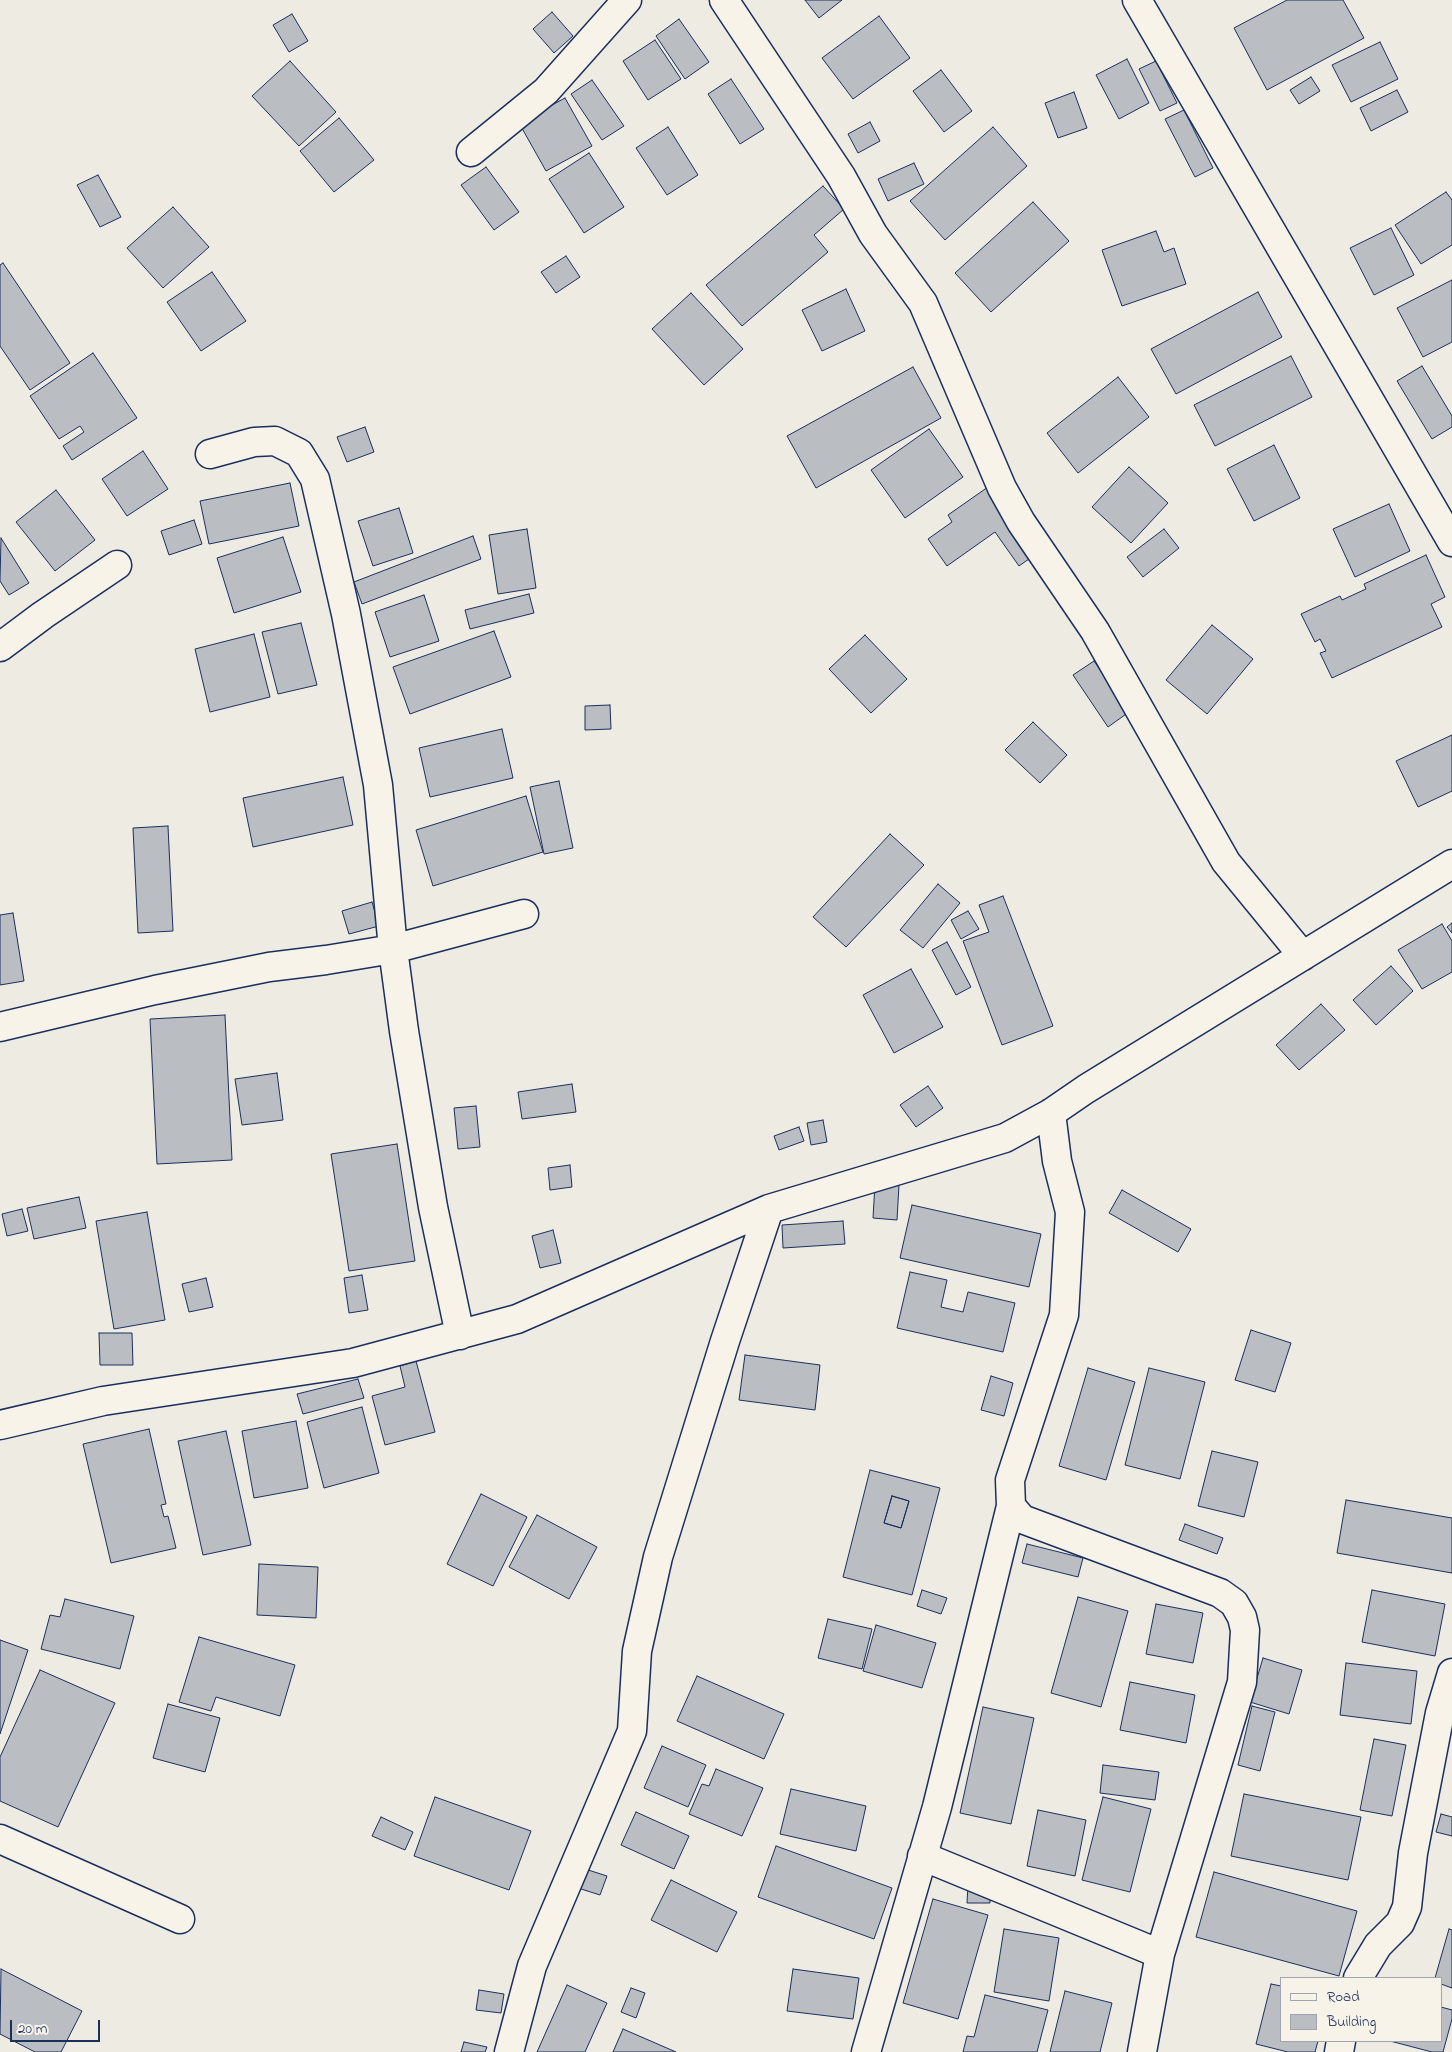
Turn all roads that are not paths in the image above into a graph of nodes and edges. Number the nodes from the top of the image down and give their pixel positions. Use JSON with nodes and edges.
{"nodes":[{"id":1,"x":627,"y":0,"type":"edge"},
{"id":2,"x":724,"y":0,"type":"edge"},
{"id":3,"x":1137,"y":0,"type":"edge"},
{"id":4,"x":471,"y":152,"type":"dead end"},
{"id":5,"x":210,"y":454,"type":"dead end"},
{"id":6,"x":1452,"y":542,"type":"edge"},
{"id":7,"x":116,"y":565,"type":"dead end"},
{"id":8,"x":0,"y":647,"type":"edge"},
{"id":9,"x":1452,"y":864,"type":"edge"},
{"id":10,"x":524,"y":914,"type":"dead end"},
{"id":11,"x":393,"y":949,"type":"junction"},
{"id":12,"x":1303,"y":956,"type":"junction"},
{"id":13,"x":0,"y":1027,"type":"edge"},
{"id":14,"x":1051,"y":1113,"type":"junction"},
{"id":15,"x":769,"y":1209,"type":"junction"},
{"id":16,"x":460,"y":1334,"type":"junction"},
{"id":17,"x":0,"y":1425,"type":"edge"},
{"id":18,"x":1011,"y":1506,"type":"junction"},
{"id":19,"x":1452,"y":1673,"type":"edge"},
{"id":20,"x":0,"y":1839,"type":"edge"},
{"id":21,"x":922,"y":1856,"type":"junction"},
{"id":22,"x":180,"y":1919,"type":"dead end"},
{"id":23,"x":1160,"y":1954,"type":"junction"},
{"id":24,"x":1359,"y":1977,"type":"edge"},
{"id":25,"x":509,"y":2052,"type":"edge"},
{"id":26,"x":866,"y":2052,"type":"edge"},
{"id":27,"x":1142,"y":2052,"type":"edge"}],
"edges":[{"from":1,"to":4,"type":"street"},
{"from":2,"to":12,"type":"street"},
{"from":3,"to":6,"type":"street"},
{"from":5,"to":11,"type":"street"},
{"from":7,"to":8,"type":"street"},
{"from":9,"to":12,"type":"street"},
{"from":10,"to":11,"type":"street"},
{"from":11,"to":13,"type":"street"},
{"from":11,"to":16,"type":"street"},
{"from":12,"to":14,"type":"street"},
{"from":14,"to":15,"type":"street"},
{"from":14,"to":18,"type":"street"},
{"from":15,"to":16,"type":"street"},
{"from":15,"to":25,"type":"street"},
{"from":16,"to":17,"type":"street"},
{"from":18,"to":21,"type":"street"},
{"from":18,"to":23,"type":"street"},
{"from":19,"to":24,"type":"street"},
{"from":20,"to":22,"type":"street"},
{"from":21,"to":23,"type":"street"},
{"from":21,"to":26,"type":"street"},
{"from":23,"to":27,"type":"street"}]}
